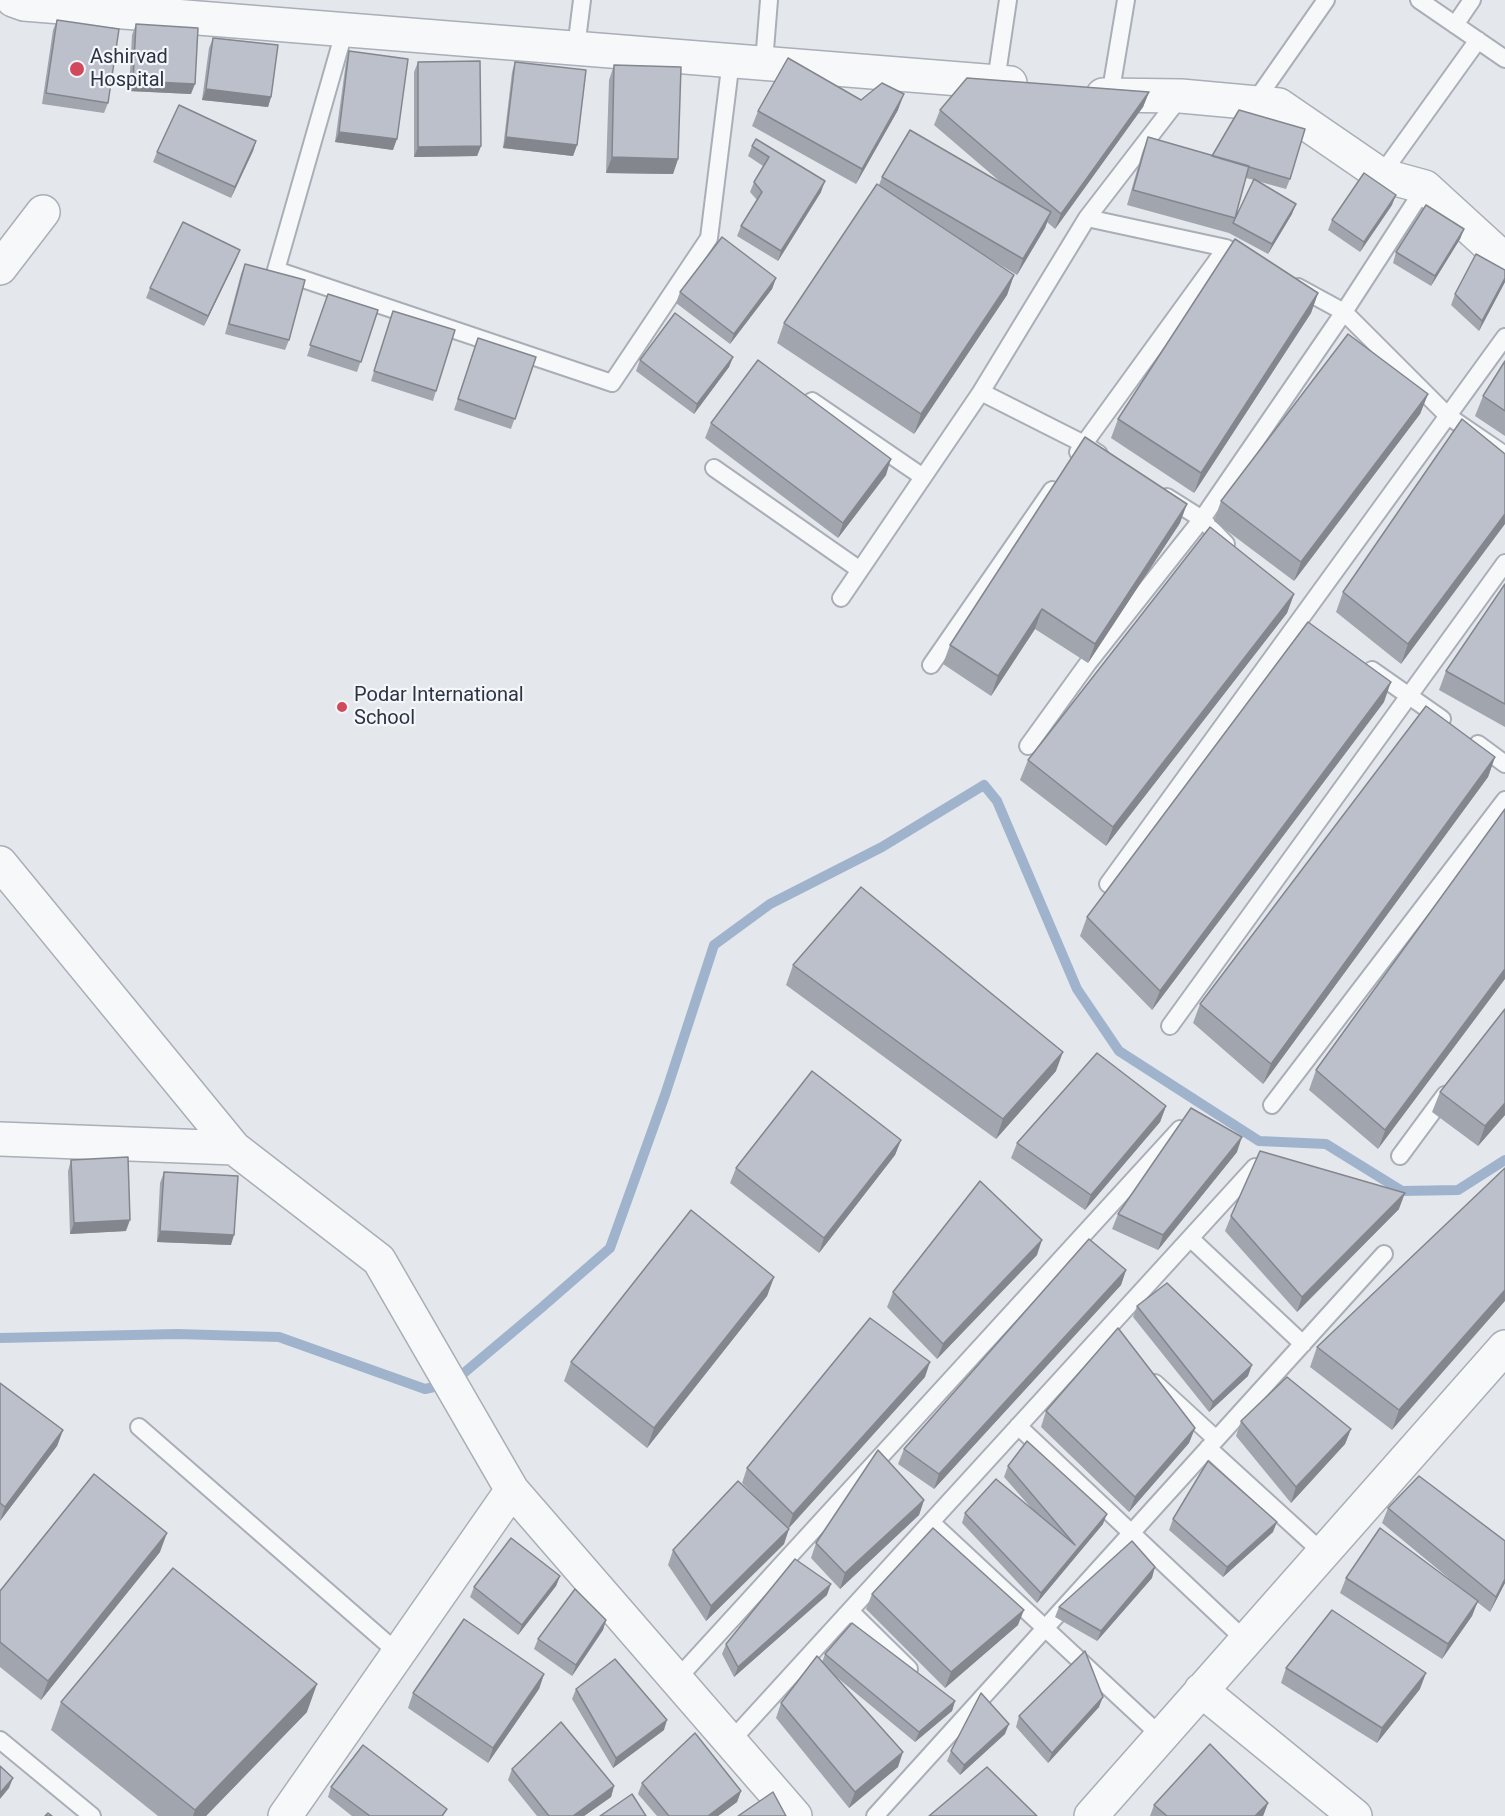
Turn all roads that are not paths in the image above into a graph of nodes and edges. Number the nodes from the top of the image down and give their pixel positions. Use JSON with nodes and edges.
{"nodes":[{"id":1,"x":13,"y":0,"type":"edge"},
{"id":2,"x":582,"y":0,"type":"edge"},
{"id":3,"x":769,"y":0,"type":"edge"},
{"id":4,"x":1008,"y":0,"type":"edge"},
{"id":5,"x":1126,"y":0,"type":"edge"},
{"id":6,"x":1326,"y":0,"type":"edge"},
{"id":7,"x":1419,"y":0,"type":"edge"},
{"id":8,"x":1472,"y":0,"type":"edge"},
{"id":9,"x":1455,"y":25,"type":"junction"},
{"id":10,"x":345,"y":29,"type":"junction"},
{"id":11,"x":1478,"y":40,"type":"junction"},
{"id":12,"x":576,"y":48,"type":"junction"},
{"id":13,"x":1505,"y":59,"type":"edge"},
{"id":14,"x":731,"y":60,"type":"junction"},
{"id":15,"x":764,"y":62,"type":"junction"},
{"id":16,"x":996,"y":81,"type":"junction"},
{"id":17,"x":1041,"y":87,"type":"edge"},
{"id":18,"x":1076,"y":91,"type":"edge"},
{"id":19,"x":1110,"y":96,"type":"junction"},
{"id":20,"x":1181,"y":96,"type":"junction"},
{"id":21,"x":1254,"y":103,"type":"junction"},
{"id":22,"x":1381,"y":175,"type":"junction"},
{"id":23,"x":1425,"y":187,"type":"junction"},
{"id":24,"x":43,"y":212,"type":"dead end"},
{"id":25,"x":1088,"y":218,"type":"junction"},
{"id":26,"x":1226,"y":248,"type":"junction"},
{"id":27,"x":1245,"y":259,"type":"edge"},
{"id":28,"x":1505,"y":260,"type":"edge"},
{"id":29,"x":0,"y":268,"type":"edge"},
{"id":30,"x":1285,"y":280,"type":"edge"},
{"id":31,"x":1344,"y":312,"type":"junction"},
{"id":32,"x":1505,"y":337,"type":"edge"},
{"id":33,"x":981,"y":392,"type":"junction"},
{"id":34,"x":801,"y":393,"type":"edge"},
{"id":35,"x":1448,"y":416,"type":"junction"},
{"id":36,"x":1084,"y":444,"type":"junction"},
{"id":37,"x":1505,"y":456,"type":"edge"},
{"id":38,"x":1113,"y":462,"type":"edge"},
{"id":39,"x":714,"y":468,"type":"dead end"},
{"id":40,"x":923,"y":477,"type":"junction"},
{"id":41,"x":1153,"y":488,"type":"edge"},
{"id":42,"x":1202,"y":519,"type":"junction"},
{"id":43,"x":1235,"y":552,"type":"edge"},
{"id":44,"x":1505,"y":563,"type":"edge"},
{"id":45,"x":860,"y":570,"type":"junction"},
{"id":46,"x":841,"y":598,"type":"dead end"},
{"id":47,"x":1355,"y":657,"type":"edge"},
{"id":48,"x":931,"y":665,"type":"dead end"},
{"id":49,"x":1409,"y":696,"type":"junction"},
{"id":50,"x":1028,"y":746,"type":"dead end"},
{"id":51,"x":1505,"y":764,"type":"edge"},
{"id":52,"x":1505,"y":800,"type":"edge"},
{"id":53,"x":0,"y":863,"type":"edge"},
{"id":54,"x":1108,"y":884,"type":"edge"},
{"id":55,"x":1170,"y":1026,"type":"dead end"},
{"id":56,"x":1452,"y":1086,"type":"edge"},
{"id":57,"x":1272,"y":1105,"type":"dead end"},
{"id":58,"x":1186,"y":1123,"type":"edge"},
{"id":59,"x":0,"y":1139,"type":"edge"},
{"id":60,"x":234,"y":1148,"type":"junction"},
{"id":61,"x":1400,"y":1156,"type":"dead end"},
{"id":62,"x":1255,"y":1167,"type":"edge"},
{"id":63,"x":1190,"y":1238,"type":"junction"},
{"id":64,"x":1384,"y":1254,"type":"dead end"},
{"id":65,"x":1303,"y":1344,"type":"junction"},
{"id":66,"x":1505,"y":1347,"type":"edge"},
{"id":67,"x":1147,"y":1375,"type":"edge"},
{"id":68,"x":1018,"y":1426,"type":"junction"},
{"id":69,"x":139,"y":1427,"type":"dead end"},
{"id":70,"x":1212,"y":1443,"type":"junction"},
{"id":71,"x":512,"y":1490,"type":"junction"},
{"id":72,"x":931,"y":1522,"type":"junction"},
{"id":73,"x":1131,"y":1533,"type":"junction"},
{"id":74,"x":1322,"y":1552,"type":"junction"},
{"id":75,"x":850,"y":1611,"type":"junction"},
{"id":76,"x":1045,"y":1628,"type":"junction"},
{"id":77,"x":1245,"y":1640,"type":"junction"},
{"id":78,"x":398,"y":1653,"type":"junction"},
{"id":79,"x":918,"y":1678,"type":"edge"},
{"id":80,"x":677,"y":1679,"type":"junction"},
{"id":81,"x":1201,"y":1690,"type":"junction"},
{"id":82,"x":1161,"y":1736,"type":"junction"},
{"id":83,"x":0,"y":1740,"type":"edge"},
{"id":84,"x":730,"y":1742,"type":"junction"},
{"id":85,"x":92,"y":1816,"type":"edge"},
{"id":86,"x":285,"y":1816,"type":"edge"},
{"id":87,"x":795,"y":1816,"type":"edge"},
{"id":88,"x":874,"y":1816,"type":"edge"},
{"id":89,"x":1091,"y":1816,"type":"edge"},
{"id":90,"x":1355,"y":1816,"type":"edge"}],
"edges":[{"from":1,"to":10,"type":"street"},
{"from":2,"to":12,"type":"lane"},
{"from":3,"to":15,"type":"lane"},
{"from":4,"to":16,"type":"lane"},
{"from":5,"to":19,"type":"lane"},
{"from":6,"to":21,"type":"lane"},
{"from":7,"to":9,"type":"lane"},
{"from":8,"to":9,"type":"lane"},
{"from":9,"to":11,"type":"lane"},
{"from":10,"to":12,"type":"street"},
{"from":10,"to":14,"type":"lane"},
{"from":11,"to":13,"type":"lane"},
{"from":11,"to":22,"type":"lane"},
{"from":12,"to":14,"type":"street"},
{"from":14,"to":15,"type":"street"},
{"from":15,"to":16,"type":"street"},
{"from":16,"to":17,"type":"street"},
{"from":18,"to":19,"type":"street"},
{"from":19,"to":20,"type":"street"},
{"from":20,"to":21,"type":"street"},
{"from":20,"to":25,"type":"lane"},
{"from":21,"to":22,"type":"street"},
{"from":22,"to":23,"type":"street"},
{"from":23,"to":28,"type":"street"},
{"from":23,"to":31,"type":"lane"},
{"from":24,"to":29,"type":"street"},
{"from":25,"to":26,"type":"lane"},
{"from":25,"to":33,"type":"lane"},
{"from":26,"to":27,"type":"lane"},
{"from":26,"to":36,"type":"lane"},
{"from":30,"to":31,"type":"lane"},
{"from":31,"to":35,"type":"lane"},
{"from":31,"to":42,"type":"lane"},
{"from":32,"to":35,"type":"lane"},
{"from":33,"to":36,"type":"lane"},
{"from":33,"to":40,"type":"lane"},
{"from":34,"to":40,"type":"lane"},
{"from":35,"to":37,"type":"lane"},
{"from":35,"to":54,"type":"lane"},
{"from":36,"to":38,"type":"lane"},
{"from":36,"to":48,"type":"lane"},
{"from":39,"to":45,"type":"lane"},
{"from":40,"to":45,"type":"lane"},
{"from":41,"to":42,"type":"lane"},
{"from":42,"to":43,"type":"lane"},
{"from":42,"to":50,"type":"lane"},
{"from":44,"to":49,"type":"lane"},
{"from":45,"to":46,"type":"lane"},
{"from":47,"to":49,"type":"lane"},
{"from":49,"to":51,"type":"lane"},
{"from":49,"to":55,"type":"lane"},
{"from":52,"to":57,"type":"lane"},
{"from":53,"to":60,"type":"street"},
{"from":56,"to":61,"type":"lane"},
{"from":58,"to":80,"type":"lane"},
{"from":59,"to":60,"type":"street"},
{"from":60,"to":71,"type":"street"},
{"from":62,"to":63,"type":"lane"},
{"from":63,"to":65,"type":"lane"},
{"from":63,"to":68,"type":"lane"},
{"from":64,"to":65,"type":"lane"},
{"from":65,"to":70,"type":"lane"},
{"from":66,"to":74,"type":"street"},
{"from":67,"to":70,"type":"lane"},
{"from":68,"to":72,"type":"lane"},
{"from":68,"to":73,"type":"lane"},
{"from":69,"to":78,"type":"lane"},
{"from":70,"to":73,"type":"lane"},
{"from":70,"to":74,"type":"lane"},
{"from":71,"to":78,"type":"street"},
{"from":71,"to":80,"type":"street"},
{"from":72,"to":75,"type":"lane"},
{"from":72,"to":76,"type":"lane"},
{"from":73,"to":76,"type":"lane"},
{"from":73,"to":77,"type":"lane"},
{"from":74,"to":77,"type":"street"},
{"from":75,"to":79,"type":"lane"},
{"from":75,"to":84,"type":"lane"},
{"from":76,"to":82,"type":"lane"},
{"from":76,"to":88,"type":"lane"},
{"from":77,"to":81,"type":"street"},
{"from":78,"to":86,"type":"street"},
{"from":80,"to":84,"type":"street"},
{"from":81,"to":82,"type":"street"},
{"from":81,"to":90,"type":"street"},
{"from":82,"to":89,"type":"street"},
{"from":83,"to":85,"type":"lane"},
{"from":84,"to":87,"type":"street"}]}
